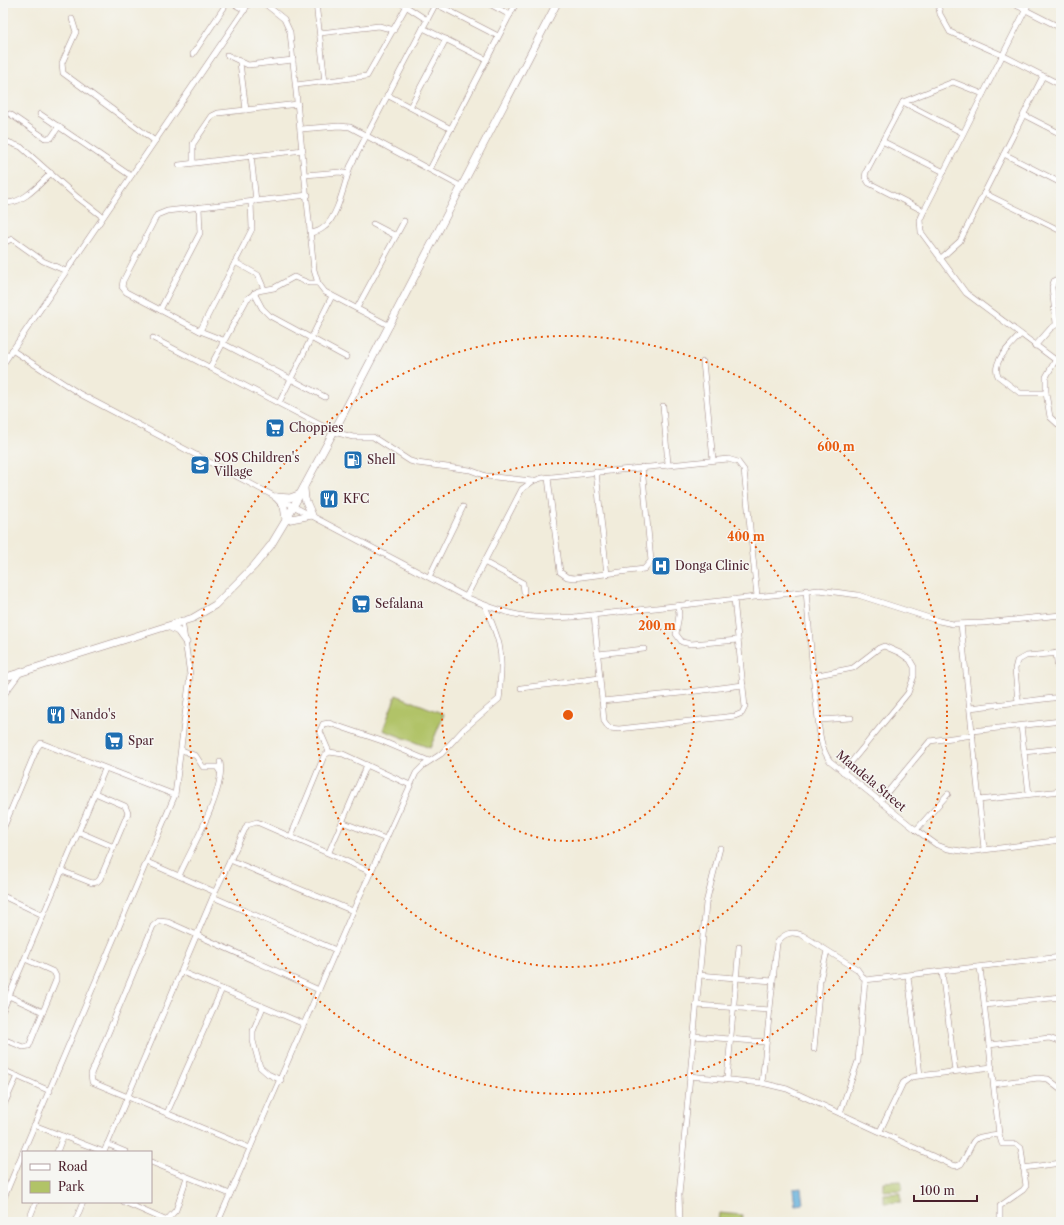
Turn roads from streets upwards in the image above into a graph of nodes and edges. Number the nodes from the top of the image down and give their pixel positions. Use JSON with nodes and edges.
{"nodes":[{"id":1,"x":227,"y":3,"type":"edge"},
{"id":2,"x":232,"y":3,"type":"edge"},
{"id":3,"x":250,"y":3,"type":"edge"},
{"id":4,"x":264,"y":3,"type":"edge"},
{"id":5,"x":316,"y":3,"type":"edge"},
{"id":6,"x":401,"y":3,"type":"edge"},
{"id":7,"x":436,"y":3,"type":"edge"},
{"id":8,"x":488,"y":3,"type":"edge"},
{"id":9,"x":516,"y":3,"type":"edge"},
{"id":10,"x":557,"y":3,"type":"edge"},
{"id":11,"x":938,"y":3,"type":"edge"},
{"id":12,"x":1012,"y":3,"type":"edge"},
{"id":13,"x":1029,"y":3,"type":"edge"},
{"id":14,"x":406,"y":7,"type":"junction"},
{"id":15,"x":245,"y":10,"type":"junction"},
{"id":16,"x":1026,"y":10,"type":"junction"},
{"id":17,"x":510,"y":15,"type":"junction"},
{"id":18,"x":72,"y":19,"type":"dead end"},
{"id":19,"x":427,"y":20,"type":"junction"},
{"id":20,"x":423,"y":28,"type":"junction"},
{"id":21,"x":1061,"y":28,"type":"edge"},
{"id":22,"x":394,"y":30,"type":"junction"},
{"id":23,"x":320,"y":33,"type":"junction"},
{"id":24,"x":498,"y":36,"type":"junction"},
{"id":25,"x":446,"y":39,"type":"junction"},
{"id":26,"x":193,"y":54,"type":"dead end"},
{"id":27,"x":227,"y":55,"type":"dead end"},
{"id":28,"x":1002,"y":56,"type":"junction"},
{"id":29,"x":293,"y":60,"type":"junction"},
{"id":30,"x":487,"y":60,"type":"junction"},
{"id":31,"x":240,"y":63,"type":"junction"},
{"id":32,"x":1043,"y":76,"type":"junction"},
{"id":33,"x":325,"y":82,"type":"junction"},
{"id":34,"x":296,"y":85,"type":"junction"},
{"id":35,"x":1061,"y":85,"type":"edge"},
{"id":36,"x":983,"y":94,"type":"junction"},
{"id":37,"x":387,"y":95,"type":"junction"},
{"id":38,"x":903,"y":102,"type":"junction"},
{"id":39,"x":298,"y":104,"type":"junction"},
{"id":40,"x":410,"y":107,"type":"junction"},
{"id":41,"x":246,"y":110,"type":"junction"},
{"id":42,"x":10,"y":114,"type":"dead end"},
{"id":43,"x":40,"y":114,"type":"dead end"},
{"id":44,"x":1024,"y":115,"type":"junction"},
{"id":45,"x":59,"y":126,"type":"junction"},
{"id":46,"x":301,"y":129,"type":"junction"},
{"id":47,"x":451,"y":129,"type":"junction"},
{"id":48,"x":963,"y":133,"type":"junction"},
{"id":49,"x":1061,"y":134,"type":"edge"},
{"id":50,"x":366,"y":136,"type":"junction"},
{"id":51,"x":3,"y":140,"type":"edge"},
{"id":52,"x":155,"y":141,"type":"junction"},
{"id":53,"x":882,"y":141,"type":"junction"},
{"id":54,"x":303,"y":150,"type":"junction"},
{"id":55,"x":1004,"y":154,"type":"junction"},
{"id":56,"x":251,"y":156,"type":"junction"},
{"id":57,"x":193,"y":162,"type":"junction"},
{"id":58,"x":179,"y":165,"type":"dead end"},
{"id":59,"x":430,"y":169,"type":"junction"},
{"id":60,"x":944,"y":172,"type":"junction"},
{"id":61,"x":51,"y":173,"type":"junction"},
{"id":62,"x":348,"y":174,"type":"junction"},
{"id":63,"x":305,"y":175,"type":"junction"},
{"id":64,"x":131,"y":176,"type":"junction"},
{"id":65,"x":1061,"y":183,"type":"edge"},
{"id":66,"x":462,"y":187,"type":"junction"},
{"id":67,"x":984,"y":193,"type":"junction"},
{"id":68,"x":308,"y":196,"type":"junction"},
{"id":69,"x":3,"y":202,"type":"edge"},
{"id":70,"x":254,"y":202,"type":"junction"},
{"id":71,"x":199,"y":208,"type":"junction"},
{"id":72,"x":924,"y":210,"type":"junction"},
{"id":73,"x":103,"y":217,"type":"junction"},
{"id":74,"x":404,"y":221,"type":"dead end"},
{"id":75,"x":373,"y":224,"type":"dead end"},
{"id":76,"x":1061,"y":231,"type":"edge"},
{"id":77,"x":311,"y":233,"type":"junction"},
{"id":78,"x":396,"y":236,"type":"junction"},
{"id":79,"x":3,"y":249,"type":"edge"},
{"id":80,"x":940,"y":259,"type":"junction"},
{"id":81,"x":235,"y":262,"type":"junction"},
{"id":82,"x":66,"y":271,"type":"junction"},
{"id":83,"x":1061,"y":278,"type":"edge"},
{"id":84,"x":318,"y":283,"type":"junction"},
{"id":85,"x":264,"y":289,"type":"junction"},
{"id":86,"x":254,"y":293,"type":"junction"},
{"id":87,"x":332,"y":296,"type":"junction"},
{"id":88,"x":357,"y":308,"type":"junction"},
{"id":89,"x":160,"y":310,"type":"junction"},
{"id":90,"x":1059,"y":323,"type":"edge"},
{"id":91,"x":390,"y":326,"type":"junction"},
{"id":92,"x":200,"y":331,"type":"junction"},
{"id":93,"x":1020,"y":334,"type":"junction"},
{"id":94,"x":153,"y":338,"type":"dead end"},
{"id":95,"x":312,"y":338,"type":"junction"},
{"id":96,"x":223,"y":342,"type":"junction"},
{"id":97,"x":1035,"y":346,"type":"junction"},
{"id":98,"x":12,"y":350,"type":"junction"},
{"id":99,"x":3,"y":352,"type":"edge"},
{"id":100,"x":8,"y":356,"type":"junction"},
{"id":101,"x":346,"y":357,"type":"dead end"},
{"id":102,"x":1055,"y":361,"type":"junction"},
{"id":103,"x":703,"y":362,"type":"dead end"},
{"id":104,"x":3,"y":364,"type":"edge"},
{"id":105,"x":1061,"y":364,"type":"edge"},
{"id":106,"x":210,"y":367,"type":"junction"},
{"id":107,"x":291,"y":378,"type":"junction"},
{"id":108,"x":1046,"y":392,"type":"junction"},
{"id":109,"x":324,"y":397,"type":"dead end"},
{"id":110,"x":279,"y":403,"type":"junction"},
{"id":111,"x":663,"y":406,"type":"dead end"},
{"id":112,"x":1061,"y":427,"type":"edge"},
{"id":113,"x":334,"y":432,"type":"junction"},
{"id":114,"x":713,"y":460,"type":"junction"},
{"id":115,"x":668,"y":464,"type":"junction"},
{"id":116,"x":642,"y":467,"type":"junction"},
{"id":117,"x":596,"y":472,"type":"junction"},
{"id":118,"x":548,"y":478,"type":"junction"},
{"id":119,"x":533,"y":481,"type":"junction"},
{"id":120,"x":302,"y":491,"type":"junction"},
{"id":121,"x":276,"y":497,"type":"junction"},
{"id":122,"x":294,"y":506,"type":"junction"},
{"id":123,"x":463,"y":507,"type":"dead end"},
{"id":124,"x":312,"y":515,"type":"junction"},
{"id":125,"x":286,"y":520,"type":"junction"},
{"id":126,"x":484,"y":562,"type":"junction"},
{"id":127,"x":607,"y":575,"type":"junction"},
{"id":128,"x":429,"y":577,"type":"junction"},
{"id":129,"x":806,"y":590,"type":"junction"},
{"id":130,"x":524,"y":592,"type":"dead end"},
{"id":131,"x":757,"y":596,"type":"junction"},
{"id":132,"x":466,"y":597,"type":"junction"},
{"id":133,"x":734,"y":599,"type":"junction"},
{"id":134,"x":678,"y":605,"type":"junction"},
{"id":135,"x":485,"y":606,"type":"junction"},
{"id":136,"x":594,"y":615,"type":"junction"},
{"id":137,"x":1061,"y":615,"type":"edge"},
{"id":138,"x":182,"y":621,"type":"junction"},
{"id":139,"x":961,"y":624,"type":"junction"},
{"id":140,"x":170,"y":627,"type":"junction"},
{"id":141,"x":128,"y":639,"type":"junction"},
{"id":142,"x":738,"y":640,"type":"junction"},
{"id":143,"x":186,"y":642,"type":"junction"},
{"id":144,"x":644,"y":649,"type":"dead end"},
{"id":145,"x":1059,"y":653,"type":"edge"},
{"id":146,"x":598,"y":654,"type":"junction"},
{"id":147,"x":20,"y":673,"type":"junction"},
{"id":148,"x":813,"y":676,"type":"junction"},
{"id":149,"x":3,"y":678,"type":"edge"},
{"id":150,"x":600,"y":678,"type":"junction"},
{"id":151,"x":743,"y":685,"type":"junction"},
{"id":152,"x":521,"y":688,"type":"dead end"},
{"id":153,"x":3,"y":696,"type":"edge"},
{"id":154,"x":1061,"y":696,"type":"edge"},
{"id":155,"x":602,"y":700,"type":"junction"},
{"id":156,"x":1018,"y":702,"type":"junction"},
{"id":157,"x":970,"y":708,"type":"junction"},
{"id":158,"x":851,"y":718,"type":"dead end"},
{"id":159,"x":819,"y":720,"type":"junction"},
{"id":160,"x":1061,"y":721,"type":"edge"},
{"id":161,"x":1021,"y":726,"type":"junction"},
{"id":162,"x":972,"y":733,"type":"junction"},
{"id":163,"x":1061,"y":748,"type":"edge"},
{"id":164,"x":182,"y":750,"type":"junction"},
{"id":165,"x":329,"y":752,"type":"junction"},
{"id":166,"x":1024,"y":752,"type":"junction"},
{"id":167,"x":429,"y":761,"type":"junction"},
{"id":168,"x":220,"y":762,"type":"dead end"},
{"id":169,"x":368,"y":765,"type":"junction"},
{"id":170,"x":105,"y":768,"type":"junction"},
{"id":171,"x":843,"y":772,"type":"junction"},
{"id":172,"x":221,"y":773,"type":"junction"},
{"id":173,"x":410,"y":784,"type":"junction"},
{"id":174,"x":1061,"y":791,"type":"edge"},
{"id":175,"x":95,"y":793,"type":"junction"},
{"id":176,"x":948,"y":794,"type":"dead end"},
{"id":177,"x":1029,"y":794,"type":"junction"},
{"id":178,"x":175,"y":795,"type":"junction"},
{"id":179,"x":980,"y":800,"type":"junction"},
{"id":180,"x":880,"y":801,"type":"junction"},
{"id":181,"x":342,"y":822,"type":"junction"},
{"id":182,"x":3,"y":829,"type":"edge"},
{"id":183,"x":916,"y":830,"type":"junction"},
{"id":184,"x":79,"y":832,"type":"junction"},
{"id":185,"x":291,"y":836,"type":"junction"},
{"id":186,"x":386,"y":839,"type":"junction"},
{"id":187,"x":1061,"y":840,"type":"edge"},
{"id":188,"x":114,"y":847,"type":"junction"},
{"id":189,"x":720,"y":848,"type":"dead end"},
{"id":190,"x":984,"y":849,"type":"junction"},
{"id":191,"x":329,"y":852,"type":"junction"},
{"id":192,"x":230,"y":860,"type":"junction"},
{"id":193,"x":147,"y":862,"type":"junction"},
{"id":194,"x":62,"y":871,"type":"junction"},
{"id":195,"x":371,"y":872,"type":"junction"},
{"id":196,"x":179,"y":876,"type":"junction"},
{"id":197,"x":214,"y":895,"type":"junction"},
{"id":198,"x":3,"y":896,"type":"edge"},
{"id":199,"x":353,"y":912,"type":"junction"},
{"id":200,"x":43,"y":915,"type":"junction"},
{"id":201,"x":197,"y":936,"type":"junction"},
{"id":202,"x":739,"y":947,"type":"dead end"},
{"id":203,"x":336,"y":950,"type":"junction"},
{"id":204,"x":827,"y":951,"type":"junction"},
{"id":205,"x":1061,"y":957,"type":"edge"},
{"id":206,"x":25,"y":960,"type":"junction"},
{"id":207,"x":980,"y":967,"type":"junction"},
{"id":208,"x":182,"y":972,"type":"junction"},
{"id":209,"x":942,"y":972,"type":"junction"},
{"id":210,"x":699,"y":975,"type":"junction"},
{"id":211,"x":908,"y":976,"type":"junction"},
{"id":212,"x":735,"y":979,"type":"junction"},
{"id":213,"x":866,"y":980,"type":"junction"},
{"id":214,"x":773,"y":981,"type":"junction"},
{"id":215,"x":222,"y":989,"type":"junction"},
{"id":216,"x":319,"y":990,"type":"junction"},
{"id":217,"x":9,"y":996,"type":"junction"},
{"id":218,"x":1061,"y":997,"type":"edge"},
{"id":219,"x":696,"y":1005,"type":"junction"},
{"id":220,"x":984,"y":1005,"type":"junction"},
{"id":221,"x":263,"y":1007,"type":"junction"},
{"id":222,"x":732,"y":1007,"type":"junction"},
{"id":223,"x":3,"y":1010,"type":"edge"},
{"id":224,"x":770,"y":1010,"type":"junction"},
{"id":225,"x":43,"y":1012,"type":"junction"},
{"id":226,"x":304,"y":1024,"type":"junction"},
{"id":227,"x":693,"y":1036,"type":"junction"},
{"id":228,"x":729,"y":1038,"type":"junction"},
{"id":229,"x":3,"y":1039,"type":"edge"},
{"id":230,"x":766,"y":1042,"type":"junction"},
{"id":231,"x":1061,"y":1042,"type":"edge"},
{"id":232,"x":989,"y":1045,"type":"junction"},
{"id":233,"x":814,"y":1049,"type":"dead end"},
{"id":234,"x":992,"y":1067,"type":"junction"},
{"id":235,"x":3,"y":1070,"type":"edge"},
{"id":236,"x":955,"y":1071,"type":"junction"},
{"id":237,"x":920,"y":1075,"type":"junction"},
{"id":238,"x":16,"y":1076,"type":"junction"},
{"id":239,"x":689,"y":1076,"type":"junction"},
{"id":240,"x":727,"y":1079,"type":"junction"},
{"id":241,"x":281,"y":1080,"type":"junction"},
{"id":242,"x":762,"y":1083,"type":"junction"},
{"id":243,"x":994,"y":1084,"type":"junction"},
{"id":244,"x":1061,"y":1089,"type":"edge"},
{"id":245,"x":50,"y":1090,"type":"junction"},
{"id":246,"x":128,"y":1098,"type":"junction"},
{"id":247,"x":3,"y":1107,"type":"edge"},
{"id":248,"x":840,"y":1113,"type":"junction"},
{"id":249,"x":167,"y":1114,"type":"junction"},
{"id":250,"x":34,"y":1125,"type":"junction"},
{"id":251,"x":880,"y":1131,"type":"junction"},
{"id":252,"x":999,"y":1134,"type":"junction"},
{"id":253,"x":63,"y":1136,"type":"junction"},
{"id":254,"x":108,"y":1144,"type":"junction"},
{"id":255,"x":250,"y":1148,"type":"junction"},
{"id":256,"x":23,"y":1151,"type":"edge"},
{"id":257,"x":57,"y":1151,"type":"edge"},
{"id":258,"x":101,"y":1151,"type":"edge"},
{"id":259,"x":104,"y":1151,"type":"edge"},
{"id":260,"x":124,"y":1151,"type":"edge"},
{"id":261,"x":22,"y":1154,"type":"edge"},
{"id":262,"x":152,"y":1162,"type":"edge"},
{"id":263,"x":1061,"y":1163,"type":"edge"},
{"id":264,"x":1023,"y":1168,"type":"junction"},
{"id":265,"x":187,"y":1177,"type":"junction"},
{"id":266,"x":230,"y":1194,"type":"junction"},
{"id":267,"x":3,"y":1200,"type":"edge"},
{"id":268,"x":36,"y":1203,"type":"edge"},
{"id":269,"x":83,"y":1203,"type":"edge"},
{"id":270,"x":126,"y":1203,"type":"edge"},
{"id":271,"x":165,"y":1221,"type":"edge"},
{"id":272,"x":28,"y":1222,"type":"edge"},
{"id":273,"x":75,"y":1222,"type":"edge"},
{"id":274,"x":218,"y":1222,"type":"edge"},
{"id":275,"x":680,"y":1222,"type":"edge"},
{"id":276,"x":1000,"y":1222,"type":"edge"}],
"edges":[{"from":1,"to":26,"type":"street"},
{"from":2,"to":15,"type":"street"},
{"from":3,"to":15,"type":"street"},
{"from":4,"to":29,"type":"street"},
{"from":5,"to":23,"type":"street"},
{"from":6,"to":14,"type":"street"},
{"from":7,"to":19,"type":"street"},
{"from":7,"to":24,"type":"street"},
{"from":8,"to":17,"type":"street"},
{"from":9,"to":17,"type":"street"},
{"from":10,"to":66,"type":"street"},
{"from":11,"to":28,"type":"street"},
{"from":12,"to":16,"type":"street"},
{"from":13,"to":16,"type":"street"},
{"from":14,"to":19,"type":"street"},
{"from":14,"to":22,"type":"street"},
{"from":15,"to":52,"type":"street"},
{"from":16,"to":21,"type":"street"},
{"from":16,"to":28,"type":"street"},
{"from":17,"to":24,"type":"street"},
{"from":18,"to":52,"type":"street"},
{"from":19,"to":20,"type":"street"},
{"from":20,"to":25,"type":"street"},
{"from":20,"to":37,"type":"street"},
{"from":22,"to":23,"type":"street"},
{"from":22,"to":33,"type":"street"},
{"from":23,"to":33,"type":"street"},
{"from":24,"to":30,"type":"street"},
{"from":25,"to":30,"type":"street"},
{"from":25,"to":40,"type":"street"},
{"from":27,"to":31,"type":"street"},
{"from":28,"to":32,"type":"street"},
{"from":28,"to":36,"type":"street"},
{"from":29,"to":31,"type":"street"},
{"from":29,"to":34,"type":"street"},
{"from":30,"to":47,"type":"street"},
{"from":31,"to":41,"type":"street"},
{"from":32,"to":35,"type":"street"},
{"from":32,"to":44,"type":"street"},
{"from":33,"to":34,"type":"street"},
{"from":34,"to":39,"type":"street"},
{"from":36,"to":38,"type":"street"},
{"from":36,"to":48,"type":"street"},
{"from":37,"to":40,"type":"street"},
{"from":37,"to":50,"type":"street"},
{"from":38,"to":48,"type":"street"},
{"from":38,"to":53,"type":"street"},
{"from":39,"to":41,"type":"street"},
{"from":39,"to":46,"type":"street"},
{"from":40,"to":47,"type":"street"},
{"from":41,"to":57,"type":"street"},
{"from":42,"to":45,"type":"street"},
{"from":43,"to":45,"type":"street"},
{"from":44,"to":49,"type":"street"},
{"from":44,"to":55,"type":"street"},
{"from":45,"to":64,"type":"street"},
{"from":46,"to":50,"type":"street"},
{"from":46,"to":54,"type":"street"},
{"from":47,"to":59,"type":"street"},
{"from":48,"to":60,"type":"street"},
{"from":50,"to":59,"type":"street"},
{"from":50,"to":62,"type":"street"},
{"from":51,"to":61,"type":"street"},
{"from":52,"to":64,"type":"street"},
{"from":53,"to":60,"type":"street"},
{"from":53,"to":72,"type":"street"},
{"from":54,"to":56,"type":"street"},
{"from":54,"to":63,"type":"street"},
{"from":55,"to":65,"type":"street"},
{"from":55,"to":67,"type":"street"},
{"from":56,"to":57,"type":"street"},
{"from":56,"to":70,"type":"street"},
{"from":57,"to":58,"type":"street"},
{"from":59,"to":66,"type":"street"},
{"from":60,"to":72,"type":"street"},
{"from":61,"to":69,"type":"street"},
{"from":61,"to":73,"type":"street"},
{"from":62,"to":63,"type":"street"},
{"from":62,"to":77,"type":"street"},
{"from":63,"to":68,"type":"street"},
{"from":64,"to":73,"type":"street"},
{"from":66,"to":91,"type":"street"},
{"from":67,"to":76,"type":"street"},
{"from":67,"to":80,"type":"street"},
{"from":68,"to":70,"type":"street"},
{"from":68,"to":77,"type":"street"},
{"from":70,"to":71,"type":"street"},
{"from":70,"to":81,"type":"street"},
{"from":71,"to":89,"type":"street"},
{"from":71,"to":89,"type":"street"},
{"from":72,"to":80,"type":"street"},
{"from":73,"to":82,"type":"street"},
{"from":74,"to":78,"type":"street"},
{"from":75,"to":78,"type":"street"},
{"from":77,"to":84,"type":"street"},
{"from":78,"to":88,"type":"street"},
{"from":79,"to":82,"type":"street"},
{"from":80,"to":93,"type":"street"},
{"from":81,"to":85,"type":"street"},
{"from":81,"to":92,"type":"street"},
{"from":82,"to":98,"type":"street"},
{"from":83,"to":90,"type":"street"},
{"from":84,"to":85,"type":"street"},
{"from":84,"to":87,"type":"street"},
{"from":85,"to":86,"type":"street"},
{"from":86,"to":95,"type":"street"},
{"from":86,"to":96,"type":"street"},
{"from":87,"to":88,"type":"street"},
{"from":87,"to":95,"type":"street"},
{"from":88,"to":91,"type":"street"},
{"from":89,"to":92,"type":"street"},
{"from":90,"to":97,"type":"street"},
{"from":91,"to":113,"type":"street"},
{"from":92,"to":96,"type":"street"},
{"from":93,"to":97,"type":"street"},
{"from":93,"to":108,"type":"street"},
{"from":94,"to":106,"type":"street"},
{"from":95,"to":101,"type":"street"},
{"from":95,"to":107,"type":"street"},
{"from":96,"to":106,"type":"street"},
{"from":96,"to":107,"type":"street"},
{"from":97,"to":102,"type":"street"},
{"from":98,"to":100,"type":"street"},
{"from":98,"to":121,"type":"street"},
{"from":99,"to":100,"type":"street"},
{"from":100,"to":104,"type":"street"},
{"from":102,"to":105,"type":"street"},
{"from":102,"to":108,"type":"street"},
{"from":103,"to":114,"type":"street"},
{"from":106,"to":110,"type":"street"},
{"from":107,"to":109,"type":"street"},
{"from":107,"to":110,"type":"street"},
{"from":108,"to":112,"type":"street"},
{"from":110,"to":113,"type":"street"},
{"from":111,"to":115,"type":"street"},
{"from":113,"to":119,"type":"street"},
{"from":113,"to":120,"type":"street"},
{"from":114,"to":115,"type":"street"},
{"from":114,"to":131,"type":"street"},
{"from":115,"to":116,"type":"street"},
{"from":116,"to":117,"type":"street"},
{"from":116,"to":127,"type":"street"},
{"from":117,"to":118,"type":"street"},
{"from":117,"to":127,"type":"street"},
{"from":118,"to":119,"type":"street"},
{"from":118,"to":127,"type":"street"},
{"from":119,"to":126,"type":"street"},
{"from":120,"to":121,"type":"street"},
{"from":120,"to":122,"type":"street"},
{"from":120,"to":124,"type":"street"},
{"from":121,"to":122,"type":"street"},
{"from":121,"to":125,"type":"street"},
{"from":122,"to":124,"type":"street"},
{"from":122,"to":125,"type":"street"},
{"from":123,"to":128,"type":"street"},
{"from":124,"to":125,"type":"street"},
{"from":124,"to":128,"type":"street"},
{"from":125,"to":138,"type":"street"},
{"from":126,"to":130,"type":"street"},
{"from":126,"to":132,"type":"street"},
{"from":128,"to":132,"type":"street"},
{"from":129,"to":131,"type":"street"},
{"from":129,"to":139,"type":"street"},
{"from":129,"to":148,"type":"street","name":"Mandela Street"},
{"from":131,"to":133,"type":"street"},
{"from":132,"to":135,"type":"street"},
{"from":133,"to":134,"type":"street"},
{"from":133,"to":142,"type":"street"},
{"from":134,"to":136,"type":"street"},
{"from":134,"to":142,"type":"street"},
{"from":135,"to":136,"type":"street"},
{"from":135,"to":167,"type":"street"},
{"from":136,"to":146,"type":"street"},
{"from":137,"to":139,"type":"street"},
{"from":138,"to":140,"type":"street"},
{"from":138,"to":141,"type":"street"},
{"from":138,"to":143,"type":"street"},
{"from":139,"to":157,"type":"street"},
{"from":140,"to":141,"type":"street"},
{"from":140,"to":143,"type":"street"},
{"from":141,"to":147,"type":"street"},
{"from":142,"to":151,"type":"street"},
{"from":143,"to":164,"type":"street"},
{"from":144,"to":146,"type":"street"},
{"from":145,"to":154,"type":"street"},
{"from":145,"to":156,"type":"street"},
{"from":146,"to":150,"type":"street"},
{"from":147,"to":149,"type":"street"},
{"from":147,"to":153,"type":"street"},
{"from":148,"to":159,"type":"street","name":"Mandela Street"},
{"from":148,"to":171,"type":"street"},
{"from":150,"to":152,"type":"street"},
{"from":150,"to":155,"type":"street"},
{"from":151,"to":155,"type":"street"},
{"from":151,"to":155,"type":"street"},
{"from":154,"to":156,"type":"street"},
{"from":156,"to":157,"type":"street"},
{"from":157,"to":162,"type":"street"},
{"from":158,"to":159,"type":"street"},
{"from":159,"to":171,"type":"street","name":"Mandela Street"},
{"from":160,"to":161,"type":"street"},
{"from":161,"to":162,"type":"street"},
{"from":161,"to":166,"type":"street"},
{"from":162,"to":179,"type":"street"},
{"from":162,"to":180,"type":"street"},
{"from":163,"to":166,"type":"street"},
{"from":164,"to":172,"type":"street"},
{"from":164,"to":178,"type":"street"},
{"from":165,"to":167,"type":"street"},
{"from":165,"to":169,"type":"street"},
{"from":165,"to":185,"type":"street"},
{"from":166,"to":177,"type":"street"},
{"from":167,"to":173,"type":"street"},
{"from":168,"to":172,"type":"street"},
{"from":169,"to":173,"type":"street"},
{"from":169,"to":181,"type":"street"},
{"from":170,"to":175,"type":"street"},
{"from":170,"to":178,"type":"street"},
{"from":170,"to":182,"type":"street"},
{"from":171,"to":180,"type":"street","name":"Mandela Street"},
{"from":172,"to":196,"type":"street"},
{"from":173,"to":186,"type":"street"},
{"from":174,"to":177,"type":"street"},
{"from":175,"to":184,"type":"street"},
{"from":175,"to":188,"type":"street"},
{"from":176,"to":183,"type":"street"},
{"from":177,"to":179,"type":"street"},
{"from":178,"to":193,"type":"street"},
{"from":179,"to":190,"type":"street"},
{"from":180,"to":183,"type":"street","name":"Mandela Street"},
{"from":181,"to":186,"type":"street"},
{"from":181,"to":191,"type":"street"},
{"from":183,"to":190,"type":"street","name":"Mandela Street"},
{"from":184,"to":188,"type":"street"},
{"from":184,"to":194,"type":"street"},
{"from":185,"to":191,"type":"street"},
{"from":185,"to":192,"type":"street"},
{"from":186,"to":195,"type":"street"},
{"from":187,"to":190,"type":"street","name":"Mandela Street"},
{"from":188,"to":194,"type":"street"},
{"from":189,"to":210,"type":"street"},
{"from":191,"to":195,"type":"street"},
{"from":192,"to":197,"type":"street"},
{"from":192,"to":199,"type":"street"},
{"from":193,"to":196,"type":"street"},
{"from":193,"to":245,"type":"street"},
{"from":194,"to":200,"type":"street"},
{"from":195,"to":199,"type":"street"},
{"from":196,"to":197,"type":"street"},
{"from":197,"to":201,"type":"street"},
{"from":197,"to":203,"type":"street"},
{"from":198,"to":200,"type":"street"},
{"from":199,"to":203,"type":"street"},
{"from":200,"to":206,"type":"street"},
{"from":201,"to":208,"type":"street"},
{"from":201,"to":216,"type":"street"},
{"from":201,"to":246,"type":"street"},
{"from":202,"to":212,"type":"street"},
{"from":203,"to":216,"type":"street"},
{"from":204,"to":213,"type":"street"},
{"from":204,"to":214,"type":"street"},
{"from":204,"to":233,"type":"street"},
{"from":205,"to":207,"type":"street"},
{"from":206,"to":217,"type":"street"},
{"from":206,"to":225,"type":"street"},
{"from":207,"to":209,"type":"street"},
{"from":207,"to":220,"type":"street"},
{"from":208,"to":215,"type":"street"},
{"from":208,"to":246,"type":"street"},
{"from":209,"to":211,"type":"street"},
{"from":209,"to":236,"type":"street"},
{"from":210,"to":212,"type":"street"},
{"from":210,"to":219,"type":"street"},
{"from":211,"to":213,"type":"street"},
{"from":211,"to":237,"type":"street"},
{"from":212,"to":214,"type":"street"},
{"from":212,"to":222,"type":"street"},
{"from":213,"to":248,"type":"street"},
{"from":214,"to":224,"type":"street"},
{"from":215,"to":221,"type":"street"},
{"from":215,"to":249,"type":"street"},
{"from":216,"to":226,"type":"street"},
{"from":217,"to":223,"type":"street"},
{"from":217,"to":225,"type":"street"},
{"from":218,"to":220,"type":"street"},
{"from":219,"to":222,"type":"street"},
{"from":219,"to":227,"type":"street"},
{"from":220,"to":232,"type":"street"},
{"from":221,"to":226,"type":"street"},
{"from":221,"to":241,"type":"street"},
{"from":222,"to":224,"type":"street"},
{"from":222,"to":228,"type":"street"},
{"from":224,"to":230,"type":"street"},
{"from":225,"to":229,"type":"street"},
{"from":226,"to":241,"type":"street"},
{"from":227,"to":228,"type":"street"},
{"from":227,"to":239,"type":"street"},
{"from":228,"to":230,"type":"street"},
{"from":228,"to":240,"type":"street"},
{"from":230,"to":242,"type":"street"},
{"from":231,"to":232,"type":"street"},
{"from":232,"to":234,"type":"street"},
{"from":234,"to":236,"type":"street"},
{"from":234,"to":243,"type":"street"},
{"from":235,"to":238,"type":"street"},
{"from":236,"to":237,"type":"street"},
{"from":237,"to":251,"type":"street"},
{"from":238,"to":245,"type":"street"},
{"from":238,"to":247,"type":"street"},
{"from":239,"to":240,"type":"street"},
{"from":239,"to":275,"type":"street"},
{"from":240,"to":242,"type":"street"},
{"from":241,"to":255,"type":"street"},
{"from":242,"to":248,"type":"street"},
{"from":243,"to":244,"type":"street"},
{"from":243,"to":252,"type":"street"},
{"from":245,"to":250,"type":"street"},
{"from":246,"to":249,"type":"street"},
{"from":246,"to":254,"type":"street"},
{"from":248,"to":251,"type":"street"},
{"from":249,"to":255,"type":"street"},
{"from":250,"to":253,"type":"street"},
{"from":250,"to":256,"type":"street"},
{"from":251,"to":252,"type":"street"},
{"from":252,"to":264,"type":"street"},
{"from":253,"to":257,"type":"street"},
{"from":253,"to":258,"type":"street"},
{"from":254,"to":259,"type":"street"},
{"from":254,"to":260,"type":"street"},
{"from":255,"to":266,"type":"street"},
{"from":261,"to":267,"type":"street"},
{"from":262,"to":265,"type":"street"},
{"from":263,"to":264,"type":"street"},
{"from":264,"to":276,"type":"street"},
{"from":265,"to":266,"type":"street"},
{"from":265,"to":271,"type":"street"},
{"from":266,"to":274,"type":"street"},
{"from":268,"to":272,"type":"street"},
{"from":269,"to":273,"type":"street"},
{"from":270,"to":271,"type":"street"}]}
